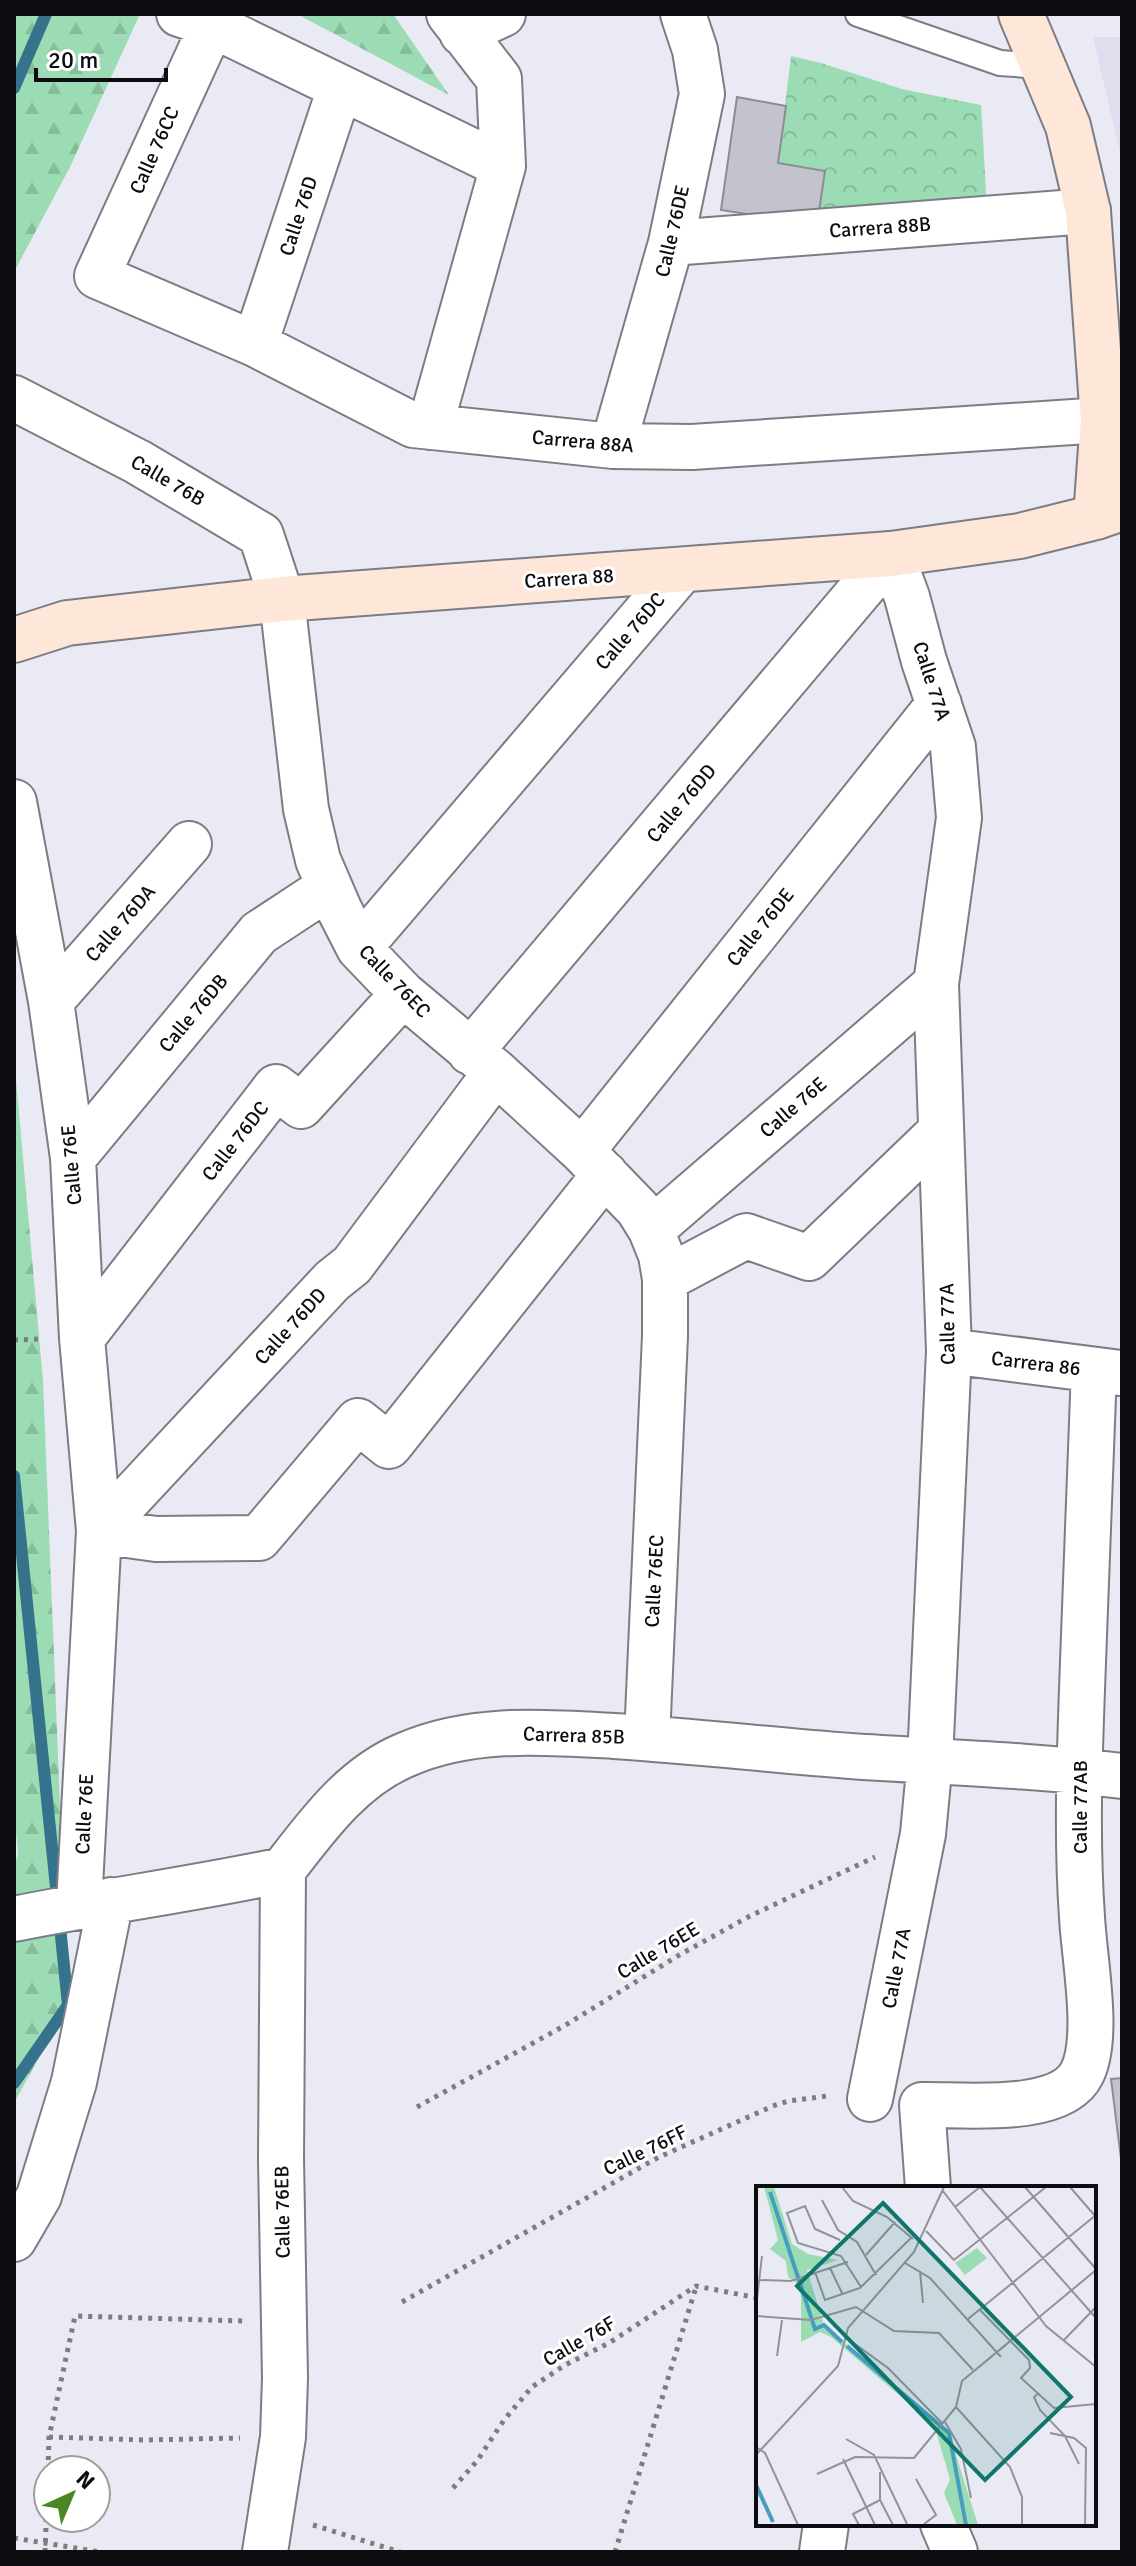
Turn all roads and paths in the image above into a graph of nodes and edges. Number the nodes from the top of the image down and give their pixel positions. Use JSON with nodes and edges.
{"nodes":[{"id":1,"x":503,"y":14,"type":"edge"},
{"id":2,"x":683,"y":14,"type":"edge"},
{"id":3,"x":858,"y":14,"type":"edge"},
{"id":4,"x":1021,"y":14,"type":"edge"},
{"id":5,"x":196,"y":19,"type":"edge"},
{"id":6,"x":456,"y":24,"type":"edge"},
{"id":7,"x":1041,"y":66,"type":"junction"},
{"id":8,"x":340,"y":88,"type":"junction"},
{"id":9,"x":503,"y":166,"type":"junction"},
{"id":10,"x":1088,"y":211,"type":"junction"},
{"id":11,"x":671,"y":243,"type":"junction"},
{"id":12,"x":97,"y":276,"type":"joint"},
{"id":13,"x":255,"y":344,"type":"junction"},
{"id":14,"x":14,"y":398,"type":"edge"},
{"id":15,"x":1103,"y":420,"type":"junction"},
{"id":16,"x":430,"y":427,"type":"junction"},
{"id":17,"x":613,"y":446,"type":"junction"},
{"id":18,"x":1109,"y":513,"type":"edge"},
{"id":19,"x":891,"y":554,"type":"junction"},
{"id":20,"x":682,"y":570,"type":"junction"},
{"id":21,"x":282,"y":599,"type":"junction"},
{"id":22,"x":14,"y":640,"type":"edge"},
{"id":23,"x":939,"y":704,"type":"junction"},
{"id":24,"x":14,"y":802,"type":"edge"},
{"id":25,"x":189,"y":844,"type":"dead end"},
{"id":26,"x":329,"y":887,"type":"junction"},
{"id":27,"x":359,"y":948,"type":"junction"},
{"id":28,"x":936,"y":984,"type":"junction"},
{"id":29,"x":403,"y":994,"type":"junction"},
{"id":30,"x":51,"y":1001,"type":"junction"},
{"id":31,"x":483,"y":1062,"type":"junction"},
{"id":32,"x":940,"y":1132,"type":"junction"},
{"id":33,"x":73,"y":1158,"type":"junction"},
{"id":34,"x":594,"y":1163,"type":"junction"},
{"id":35,"x":651,"y":1230,"type":"junction"},
{"id":36,"x":665,"y":1279,"type":"junction"},
{"id":37,"x":82,"y":1338,"type":"junction"},
{"id":38,"x":949,"y":1351,"type":"junction"},
{"id":39,"x":1108,"y":1372,"type":"edge"},
{"id":40,"x":99,"y":1531,"type":"junction"},
{"id":41,"x":647,"y":1738,"type":"junction"},
{"id":42,"x":930,"y":1760,"type":"junction"},
{"id":43,"x":1079,"y":1771,"type":"junction"},
{"id":44,"x":1122,"y":1776,"type":"edge"},
{"id":45,"x":923,"y":1834,"type":"junction"},
{"id":46,"x":283,"y":1870,"type":"junction"},
{"id":47,"x":95,"y":1902,"type":"junction"},
{"id":48,"x":14,"y":1919,"type":"edge"},
{"id":49,"x":870,"y":2099,"type":"joint"},
{"id":50,"x":417,"y":2107,"type":"dead end"},
{"id":51,"x":928,"y":2186,"type":"edge"},
{"id":52,"x":14,"y":2239,"type":"edge"},
{"id":53,"x":696,"y":2286,"type":"junction"},
{"id":54,"x":756,"y":2298,"type":"edge"},
{"id":55,"x":402,"y":2302,"type":"dead end"},
{"id":56,"x":284,"y":2322,"type":"junction"},
{"id":57,"x":49,"y":2437,"type":"junction"},
{"id":58,"x":283,"y":2437,"type":"junction"},
{"id":59,"x":49,"y":2454,"type":"edge"},
{"id":60,"x":453,"y":2488,"type":"dead end"},
{"id":61,"x":826,"y":2526,"type":"edge"},
{"id":62,"x":944,"y":2526,"type":"edge"},
{"id":63,"x":268,"y":2532,"type":"edge"},
{"id":64,"x":46,"y":2534,"type":"edge"},
{"id":65,"x":14,"y":2538,"type":"edge"},
{"id":66,"x":46,"y":2544,"type":"junction"},
{"id":67,"x":45,"y":2552,"type":"edge"},
{"id":68,"x":100,"y":2552,"type":"edge"},
{"id":69,"x":400,"y":2552,"type":"edge"},
{"id":70,"x":615,"y":2552,"type":"edge"},
{"id":71,"x":822,"y":2552,"type":"edge"},
{"id":72,"x":955,"y":2552,"type":"edge"}],
"edges":[{"from":1,"to":6,"type":"street"},
{"from":2,"to":11,"type":"street","name":"Calle 76DE"},
{"from":3,"to":7,"type":"lane"},
{"from":4,"to":7,"type":"street"},
{"from":5,"to":8,"type":"street"},
{"from":5,"to":12,"type":"street","name":"Calle 76CC"},
{"from":6,"to":9,"type":"street"},
{"from":7,"to":10,"type":"street"},
{"from":8,"to":9,"type":"street"},
{"from":8,"to":13,"type":"street","name":"Calle 76D"},
{"from":9,"to":16,"type":"street"},
{"from":10,"to":11,"type":"street","name":"Carrera 88B"},
{"from":10,"to":15,"type":"street"},
{"from":11,"to":17,"type":"street","name":"Calle 76DE"},
{"from":12,"to":13,"type":"street","name":"Carrera 88A"},
{"from":13,"to":16,"type":"street","name":"Carrera 88A"},
{"from":14,"to":21,"type":"street","name":"Calle 76B"},
{"from":15,"to":17,"type":"street","name":"Carrera 88A"},
{"from":15,"to":18,"type":"street"},
{"from":16,"to":17,"type":"street","name":"Carrera 88A"},
{"from":18,"to":19,"type":"street","name":"Carrera 88"},
{"from":19,"to":20,"type":"street","name":"Carrera 88"},
{"from":19,"to":23,"type":"street","name":"Calle 77A"},
{"from":19,"to":31,"type":"street","name":"Calle 76DD"},
{"from":20,"to":21,"type":"street","name":"Carrera 88"},
{"from":20,"to":27,"type":"street","name":"Calle 76DC"},
{"from":21,"to":22,"type":"street","name":"Carrera 88"},
{"from":21,"to":26,"type":"street","name":"Calle 76EC"},
{"from":23,"to":28,"type":"street","name":"Calle 77A"},
{"from":23,"to":34,"type":"street","name":"Calle 76DE"},
{"from":24,"to":30,"type":"street","name":"Calle 76E"},
{"from":25,"to":30,"type":"street","name":"Calle 76DA"},
{"from":26,"to":27,"type":"street","name":"Calle 76EC"},
{"from":26,"to":33,"type":"street","name":"Calle 76DB"},
{"from":27,"to":29,"type":"street","name":"Calle 76EC"},
{"from":28,"to":32,"type":"street","name":"Calle 77A"},
{"from":28,"to":35,"type":"street","name":"Calle 76E"},
{"from":29,"to":31,"type":"street","name":"Calle 76EC"},
{"from":29,"to":37,"type":"street","name":"Calle 76DC"},
{"from":30,"to":33,"type":"street","name":"Calle 76E"},
{"from":31,"to":34,"type":"street","name":"Calle 76EC"},
{"from":31,"to":40,"type":"street","name":"Calle 76DD"},
{"from":32,"to":36,"type":"street"},
{"from":32,"to":38,"type":"street","name":"Calle 77A"},
{"from":33,"to":37,"type":"street","name":"Calle 76E"},
{"from":34,"to":35,"type":"street","name":"Calle 76EC"},
{"from":34,"to":40,"type":"street"},
{"from":35,"to":36,"type":"street","name":"Calle 76EC"},
{"from":36,"to":41,"type":"street","name":"Calle 76EC"},
{"from":37,"to":40,"type":"street","name":"Calle 76E"},
{"from":38,"to":39,"type":"street","name":"Carrera 86"},
{"from":38,"to":42,"type":"street","name":"Calle 77A"},
{"from":39,"to":43,"type":"street","name":"Calle 77AB"},
{"from":40,"to":47,"type":"street","name":"Calle 76E"},
{"from":41,"to":42,"type":"street","name":"Carrera 85B"},
{"from":41,"to":46,"type":"street","name":"Carrera 85B"},
{"from":42,"to":43,"type":"street","name":"Carrera 85B"},
{"from":42,"to":45,"type":"street","name":"Calle 77A"},
{"from":43,"to":44,"type":"street","name":"Carrera 85B"},
{"from":43,"to":51,"type":"street","name":"Calle 77AB"},
{"from":45,"to":49,"type":"street","name":"Calle 77A"},
{"from":45,"to":50,"type":"path","name":"Calle 76EE"},
{"from":46,"to":47,"type":"street"},
{"from":46,"to":56,"type":"street","name":"Calle 76EB"},
{"from":47,"to":48,"type":"street"},
{"from":47,"to":52,"type":"street","name":"Calle 76E"},
{"from":49,"to":55,"type":"path","name":"Calle 76FF"},
{"from":53,"to":54,"type":"path"},
{"from":53,"to":60,"type":"path","name":"Calle 76F"},
{"from":53,"to":70,"type":"path"},
{"from":56,"to":57,"type":"path"},
{"from":56,"to":58,"type":"street","name":"Calle 76EB"},
{"from":57,"to":58,"type":"path"},
{"from":57,"to":59,"type":"path"},
{"from":58,"to":63,"type":"street","name":"Calle 76EB"},
{"from":61,"to":71,"type":"street"},
{"from":62,"to":72,"type":"street"},
{"from":63,"to":69,"type":"path"},
{"from":64,"to":66,"type":"path"},
{"from":65,"to":66,"type":"path"},
{"from":66,"to":67,"type":"path"},
{"from":66,"to":68,"type":"path"}]}
